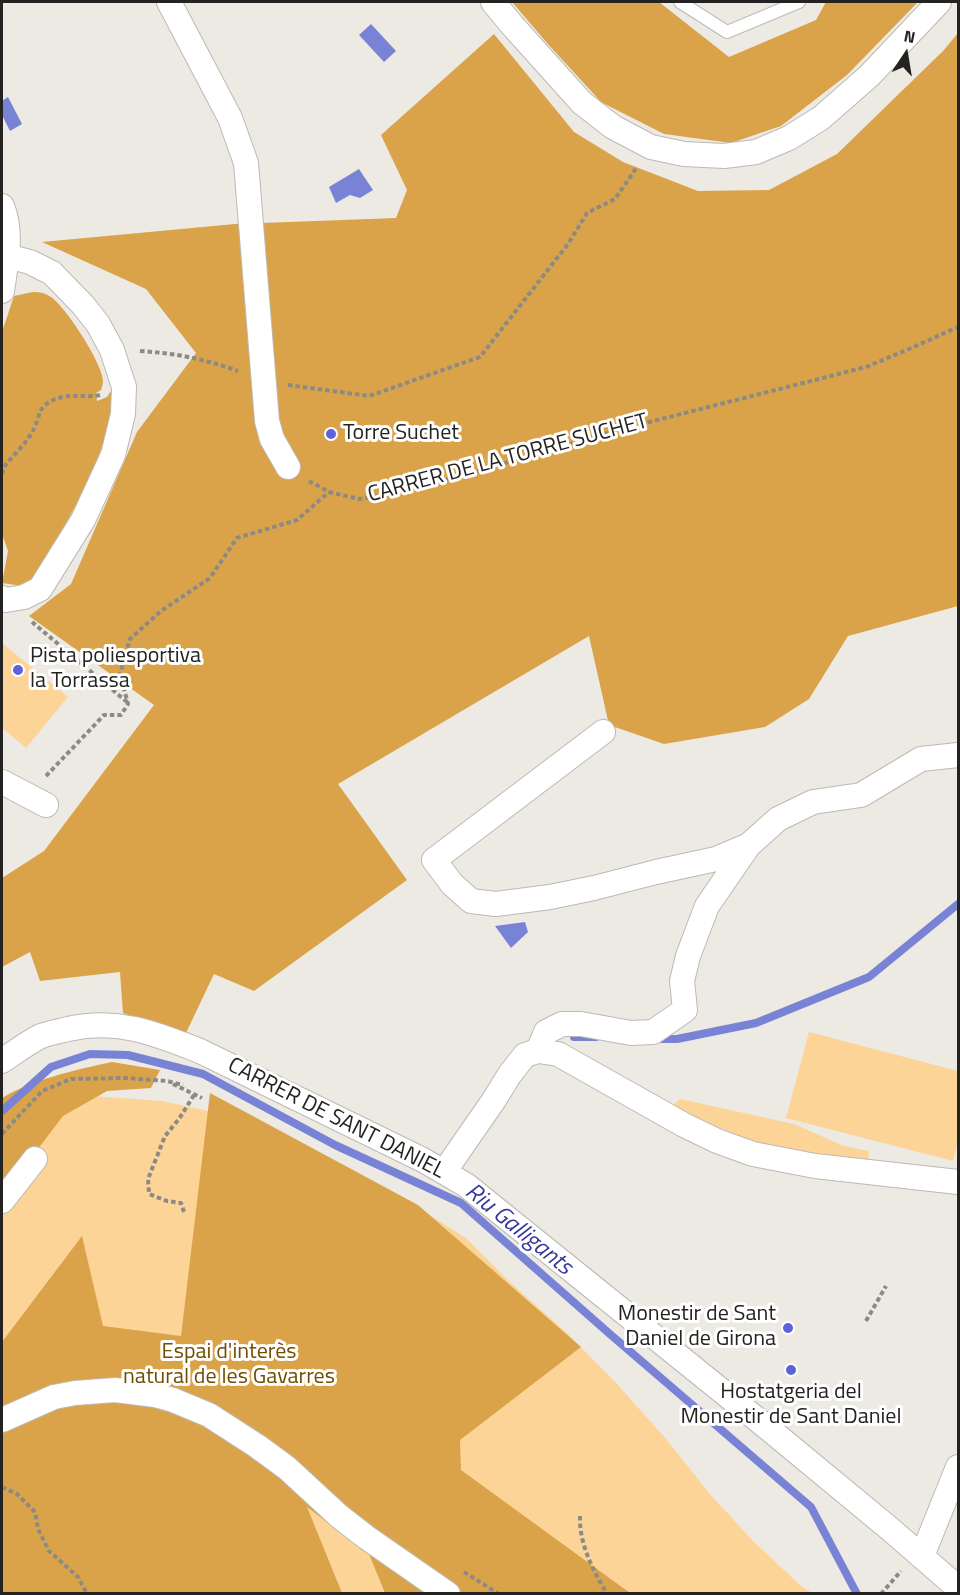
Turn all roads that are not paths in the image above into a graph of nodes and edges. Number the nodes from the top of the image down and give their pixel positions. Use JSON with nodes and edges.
{"nodes":[{"id":1,"x":169,"y":2,"type":"edge"},
{"id":2,"x":493,"y":2,"type":"edge"},
{"id":3,"x":680,"y":2,"type":"edge"},
{"id":4,"x":799,"y":2,"type":"edge"},
{"id":5,"x":939,"y":2,"type":"edge"},
{"id":6,"x":2,"y":206,"type":"edge"},
{"id":7,"x":7,"y":256,"type":"junction"},
{"id":8,"x":2,"y":291,"type":"edge"},
{"id":9,"x":288,"y":467,"type":"road end"},
{"id":10,"x":4,"y":599,"type":"edge"},
{"id":11,"x":603,"y":732,"type":"dead end"},
{"id":12,"x":958,"y":754,"type":"edge"},
{"id":13,"x":2,"y":782,"type":"edge"},
{"id":14,"x":37,"y":801,"type":"road end"},
{"id":15,"x":749,"y":845,"type":"junction"},
{"id":16,"x":538,"y":1051,"type":"junction"},
{"id":17,"x":2,"y":1061,"type":"edge"},
{"id":18,"x":35,"y":1159,"type":"dead end"},
{"id":19,"x":444,"y":1172,"type":"junction"},
{"id":20,"x":958,"y":1182,"type":"edge"},
{"id":21,"x":2,"y":1201,"type":"edge"},
{"id":22,"x":2,"y":1420,"type":"edge"},
{"id":23,"x":958,"y":1467,"type":"edge"},
{"id":24,"x":922,"y":1556,"type":"junction"},
{"id":25,"x":950,"y":1580,"type":"edge"},
{"id":26,"x":448,"y":1593,"type":"edge"}],
"edges":[{"from":1,"to":9,"type":"street"},
{"from":2,"to":5,"type":"street"},
{"from":3,"to":4,"type":"lane"},
{"from":6,"to":7,"type":"street"},
{"from":7,"to":8,"type":"street"},
{"from":7,"to":10,"type":"street"},
{"from":11,"to":15,"type":"street"},
{"from":12,"to":15,"type":"street"},
{"from":13,"to":14,"type":"street"},
{"from":15,"to":16,"type":"street"},
{"from":16,"to":19,"type":"street"},
{"from":16,"to":20,"type":"street"},
{"from":17,"to":19,"type":"street","name":"CARRER DE SANT DANIEL"},
{"from":18,"to":21,"type":"street"},
{"from":19,"to":24,"type":"street","name":"CARRER DE SANT DANIEL"},
{"from":22,"to":26,"type":"street"},
{"from":23,"to":24,"type":"street"},
{"from":24,"to":25,"type":"street","name":"CARRER DE SANT DANIEL"}]}
